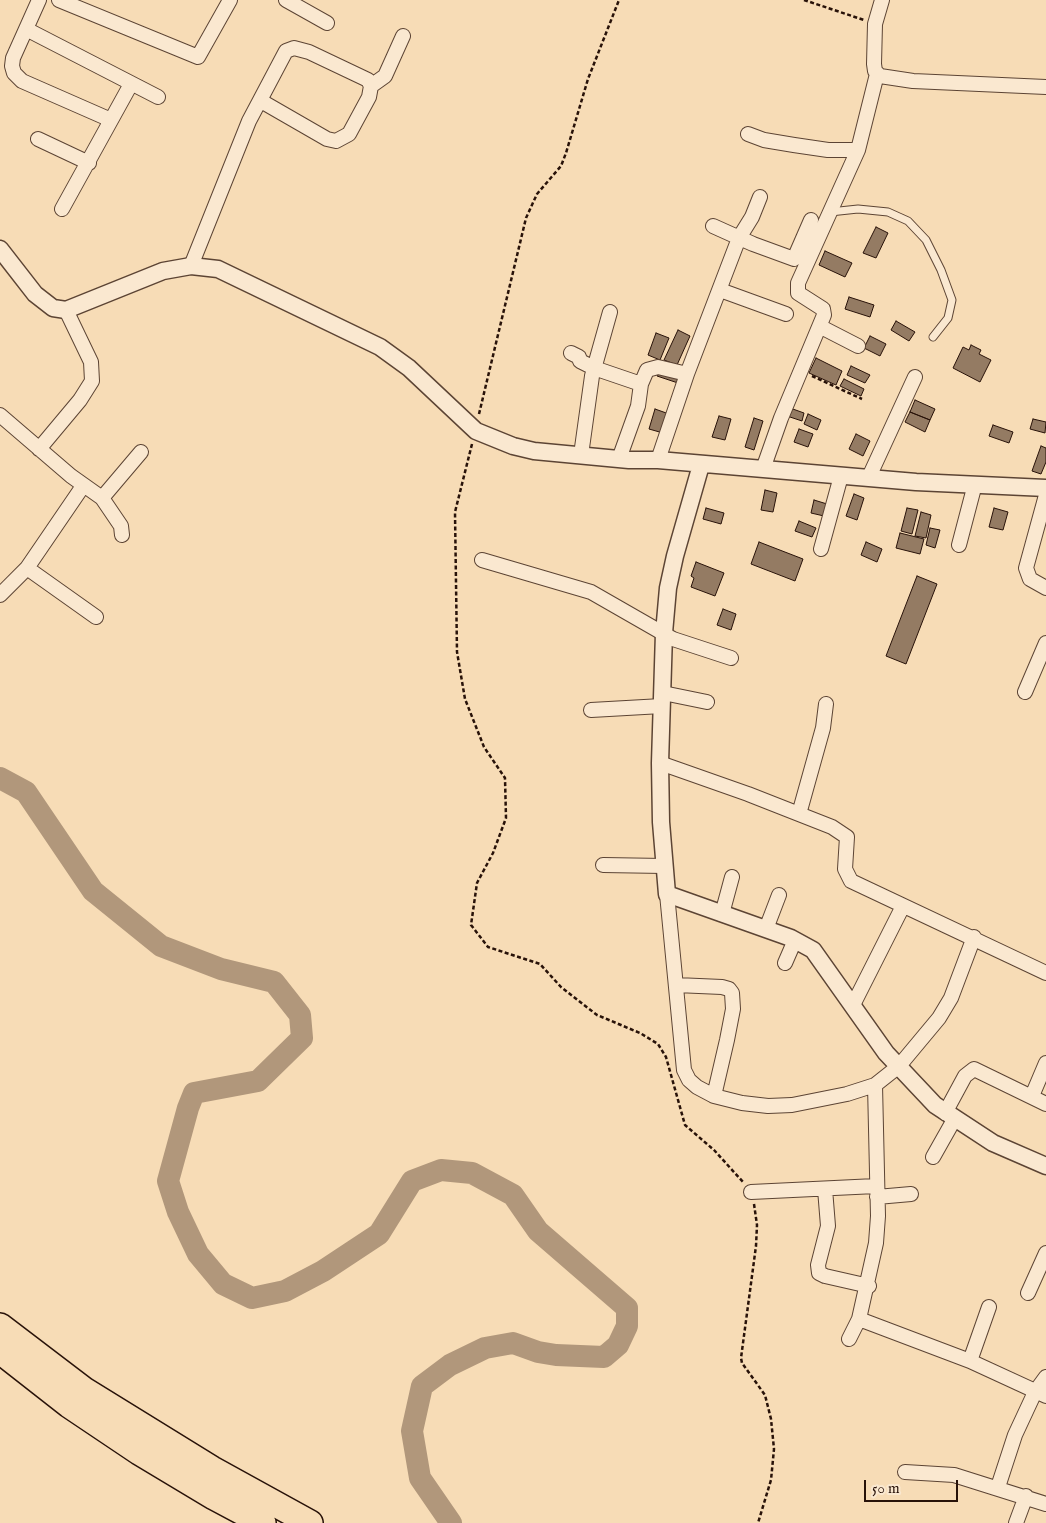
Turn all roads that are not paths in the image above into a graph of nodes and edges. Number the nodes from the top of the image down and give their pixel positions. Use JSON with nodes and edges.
{"nodes":[{"id":1,"x":39,"y":0,"type":"edge"},
{"id":2,"x":59,"y":0,"type":"edge"},
{"id":3,"x":230,"y":0,"type":"edge"},
{"id":4,"x":286,"y":0,"type":"edge"},
{"id":5,"x":882,"y":0,"type":"edge"},
{"id":6,"x":327,"y":23,"type":"dead end"},
{"id":7,"x":26,"y":29,"type":"junction"},
{"id":8,"x":402,"y":36,"type":"dead end"},
{"id":9,"x":877,"y":74,"type":"junction"},
{"id":10,"x":131,"y":84,"type":"junction"},
{"id":11,"x":372,"y":86,"type":"junction"},
{"id":12,"x":1046,"y":87,"type":"edge"},
{"id":13,"x":158,"y":97,"type":"dead end"},
{"id":14,"x":255,"y":111,"type":"junction"},
{"id":15,"x":110,"y":120,"type":"junction"},
{"id":16,"x":748,"y":134,"type":"dead end"},
{"id":17,"x":38,"y":140,"type":"dead end"},
{"id":18,"x":858,"y":150,"type":"junction"},
{"id":19,"x":89,"y":163,"type":"junction"},
{"id":20,"x":760,"y":197,"type":"dead end"},
{"id":21,"x":62,"y":208,"type":"dead end"},
{"id":22,"x":830,"y":212,"type":"junction"},
{"id":23,"x":811,"y":220,"type":"dead end"},
{"id":24,"x":713,"y":226,"type":"dead end"},
{"id":25,"x":739,"y":238,"type":"junction"},
{"id":26,"x":0,"y":249,"type":"edge"},
{"id":27,"x":191,"y":266,"type":"junction"},
{"id":28,"x":720,"y":290,"type":"junction"},
{"id":29,"x":66,"y":310,"type":"junction"},
{"id":30,"x":610,"y":312,"type":"dead end"},
{"id":31,"x":786,"y":314,"type":"dead end"},
{"id":32,"x":821,"y":327,"type":"junction"},
{"id":33,"x":933,"y":337,"type":"dead end"},
{"id":34,"x":858,"y":346,"type":"dead end"},
{"id":35,"x":571,"y":353,"type":"dead end"},
{"id":36,"x":594,"y":368,"type":"junction"},
{"id":37,"x":687,"y":374,"type":"junction"},
{"id":38,"x":915,"y":377,"type":"dead end"},
{"id":39,"x":641,"y":384,"type":"junction"},
{"id":40,"x":0,"y":415,"type":"edge"},
{"id":41,"x":39,"y":449,"type":"junction"},
{"id":42,"x":141,"y":452,"type":"dead end"},
{"id":43,"x":581,"y":455,"type":"junction"},
{"id":44,"x":619,"y":459,"type":"junction"},
{"id":45,"x":658,"y":460,"type":"junction"},
{"id":46,"x":702,"y":465,"type":"junction"},
{"id":47,"x":763,"y":469,"type":"junction"},
{"id":48,"x":841,"y":476,"type":"junction"},
{"id":49,"x":869,"y":477,"type":"junction"},
{"id":50,"x":975,"y":484,"type":"junction"},
{"id":51,"x":84,"y":486,"type":"junction"},
{"id":52,"x":1046,"y":488,"type":"edge"},
{"id":53,"x":1046,"y":495,"type":"edge"},
{"id":54,"x":102,"y":498,"type":"junction"},
{"id":55,"x":122,"y":535,"type":"dead end"},
{"id":56,"x":959,"y":545,"type":"dead end"},
{"id":57,"x":821,"y":549,"type":"dead end"},
{"id":58,"x":482,"y":560,"type":"dead end"},
{"id":59,"x":27,"y":568,"type":"junction"},
{"id":60,"x":1046,"y":588,"type":"edge"},
{"id":61,"x":0,"y":595,"type":"edge"},
{"id":62,"x":96,"y":617,"type":"dead end"},
{"id":63,"x":664,"y":633,"type":"junction"},
{"id":64,"x":1046,"y":643,"type":"edge"},
{"id":65,"x":731,"y":658,"type":"dead end"},
{"id":66,"x":1025,"y":692,"type":"dead end"},
{"id":67,"x":663,"y":700,"type":"junction"},
{"id":68,"x":707,"y":702,"type":"dead end"},
{"id":69,"x":826,"y":704,"type":"dead end"},
{"id":70,"x":591,"y":710,"type":"dead end"},
{"id":71,"x":660,"y":763,"type":"junction"},
{"id":72,"x":799,"y":814,"type":"junction"},
{"id":73,"x":603,"y":865,"type":"dead end"},
{"id":74,"x":664,"y":866,"type":"junction"},
{"id":75,"x":732,"y":877,"type":"dead end"},
{"id":76,"x":667,"y":894,"type":"junction"},
{"id":77,"x":779,"y":895,"type":"dead end"},
{"id":78,"x":903,"y":906,"type":"junction"},
{"id":79,"x":722,"y":914,"type":"junction"},
{"id":80,"x":766,"y":929,"type":"junction"},
{"id":81,"x":974,"y":937,"type":"junction"},
{"id":82,"x":795,"y":940,"type":"junction"},
{"id":83,"x":785,"y":963,"type":"dead end"},
{"id":84,"x":1046,"y":973,"type":"edge"},
{"id":85,"x":676,"y":985,"type":"junction"},
{"id":86,"x":853,"y":1005,"type":"junction"},
{"id":87,"x":1046,"y":1063,"type":"edge"},
{"id":88,"x":899,"y":1066,"type":"junction"},
{"id":89,"x":875,"y":1085,"type":"junction"},
{"id":90,"x":714,"y":1096,"type":"junction"},
{"id":91,"x":1032,"y":1096,"type":"junction"},
{"id":92,"x":1046,"y":1104,"type":"edge"},
{"id":93,"x":950,"y":1116,"type":"junction"},
{"id":94,"x":933,"y":1156,"type":"dead end"},
{"id":95,"x":1045,"y":1162,"type":"edge"},
{"id":96,"x":825,"y":1189,"type":"junction"},
{"id":97,"x":877,"y":1191,"type":"junction"},
{"id":98,"x":751,"y":1192,"type":"road end"},
{"id":99,"x":911,"y":1194,"type":"dead end"},
{"id":100,"x":1046,"y":1253,"type":"edge"},
{"id":101,"x":868,"y":1286,"type":"junction"},
{"id":102,"x":1028,"y":1293,"type":"dead end"},
{"id":103,"x":989,"y":1307,"type":"dead end"},
{"id":104,"x":860,"y":1319,"type":"junction"},
{"id":105,"x":0,"y":1326,"type":"edge"},
{"id":106,"x":849,"y":1339,"type":"dead end"},
{"id":107,"x":0,"y":1351,"type":"edge"},
{"id":108,"x":970,"y":1361,"type":"junction"},
{"id":109,"x":1046,"y":1377,"type":"edge"},
{"id":110,"x":1041,"y":1394,"type":"edge"},
{"id":111,"x":905,"y":1472,"type":"dead end"},
{"id":112,"x":998,"y":1487,"type":"junction"},
{"id":113,"x":1026,"y":1496,"type":"junction"},
{"id":114,"x":1046,"y":1504,"type":"edge"},
{"id":115,"x":263,"y":1523,"type":"edge"},
{"id":116,"x":310,"y":1523,"type":"edge"},
{"id":117,"x":1016,"y":1523,"type":"edge"}],
"edges":[{"from":1,"to":7,"type":"street"},
{"from":2,"to":3,"type":"street"},
{"from":4,"to":6,"type":"street"},
{"from":5,"to":9,"type":"street"},
{"from":7,"to":10,"type":"street"},
{"from":7,"to":15,"type":"street"},
{"from":8,"to":11,"type":"street"},
{"from":9,"to":12,"type":"street"},
{"from":9,"to":18,"type":"street"},
{"from":10,"to":13,"type":"street"},
{"from":10,"to":15,"type":"street"},
{"from":11,"to":14,"type":"street"},
{"from":11,"to":14,"type":"street"},
{"from":14,"to":27,"type":"street"},
{"from":15,"to":19,"type":"street"},
{"from":16,"to":18,"type":"street"},
{"from":17,"to":19,"type":"street"},
{"from":18,"to":22,"type":"street"},
{"from":19,"to":21,"type":"street"},
{"from":20,"to":25,"type":"street"},
{"from":22,"to":32,"type":"street"},
{"from":22,"to":33,"type":"lane"},
{"from":23,"to":25,"type":"street"},
{"from":24,"to":25,"type":"street"},
{"from":25,"to":28,"type":"street"},
{"from":26,"to":29,"type":"street"},
{"from":27,"to":29,"type":"street"},
{"from":27,"to":43,"type":"street"},
{"from":28,"to":31,"type":"street"},
{"from":28,"to":37,"type":"street"},
{"from":29,"to":41,"type":"street"},
{"from":30,"to":36,"type":"street"},
{"from":32,"to":34,"type":"street"},
{"from":32,"to":47,"type":"street"},
{"from":35,"to":36,"type":"street"},
{"from":36,"to":39,"type":"street"},
{"from":36,"to":43,"type":"street"},
{"from":37,"to":39,"type":"street"},
{"from":37,"to":45,"type":"street"},
{"from":38,"to":49,"type":"street"},
{"from":39,"to":44,"type":"street"},
{"from":40,"to":41,"type":"street"},
{"from":41,"to":51,"type":"street"},
{"from":42,"to":54,"type":"street"},
{"from":43,"to":44,"type":"street"},
{"from":44,"to":45,"type":"street"},
{"from":45,"to":46,"type":"street"},
{"from":46,"to":47,"type":"street"},
{"from":46,"to":63,"type":"street"},
{"from":47,"to":48,"type":"street"},
{"from":48,"to":49,"type":"street"},
{"from":48,"to":57,"type":"street"},
{"from":49,"to":50,"type":"street"},
{"from":50,"to":52,"type":"street"},
{"from":50,"to":56,"type":"street"},
{"from":51,"to":54,"type":"street"},
{"from":51,"to":59,"type":"street"},
{"from":53,"to":60,"type":"street"},
{"from":54,"to":55,"type":"street"},
{"from":58,"to":63,"type":"street"},
{"from":59,"to":61,"type":"street"},
{"from":59,"to":62,"type":"street"},
{"from":63,"to":65,"type":"street"},
{"from":63,"to":67,"type":"street"},
{"from":64,"to":66,"type":"street"},
{"from":67,"to":68,"type":"street"},
{"from":67,"to":70,"type":"street"},
{"from":67,"to":71,"type":"street"},
{"from":69,"to":72,"type":"street"},
{"from":71,"to":72,"type":"street"},
{"from":71,"to":74,"type":"street"},
{"from":72,"to":78,"type":"street"},
{"from":73,"to":74,"type":"street"},
{"from":74,"to":76,"type":"street"},
{"from":75,"to":79,"type":"street"},
{"from":76,"to":79,"type":"street"},
{"from":76,"to":85,"type":"street"},
{"from":77,"to":80,"type":"street"},
{"from":78,"to":81,"type":"street"},
{"from":78,"to":86,"type":"street"},
{"from":79,"to":80,"type":"street"},
{"from":80,"to":82,"type":"street"},
{"from":81,"to":84,"type":"street"},
{"from":81,"to":88,"type":"street"},
{"from":82,"to":83,"type":"street"},
{"from":82,"to":86,"type":"street"},
{"from":85,"to":90,"type":"street"},
{"from":85,"to":90,"type":"street"},
{"from":86,"to":88,"type":"street"},
{"from":87,"to":91,"type":"street"},
{"from":88,"to":89,"type":"street"},
{"from":88,"to":93,"type":"street"},
{"from":89,"to":90,"type":"street"},
{"from":89,"to":97,"type":"street"},
{"from":91,"to":92,"type":"street"},
{"from":91,"to":93,"type":"street"},
{"from":93,"to":94,"type":"street"},
{"from":93,"to":95,"type":"street"},
{"from":96,"to":97,"type":"street"},
{"from":96,"to":98,"type":"street"},
{"from":96,"to":101,"type":"street"},
{"from":97,"to":99,"type":"street"},
{"from":97,"to":101,"type":"street"},
{"from":100,"to":102,"type":"street"},
{"from":101,"to":104,"type":"street"},
{"from":103,"to":108,"type":"street"},
{"from":104,"to":106,"type":"street"},
{"from":104,"to":108,"type":"street"},
{"from":105,"to":116,"type":"highway"},
{"from":107,"to":115,"type":"highway"},
{"from":108,"to":110,"type":"street"},
{"from":109,"to":110,"type":"street"},
{"from":110,"to":112,"type":"street"},
{"from":111,"to":112,"type":"street"},
{"from":112,"to":113,"type":"street"},
{"from":113,"to":114,"type":"street"},
{"from":113,"to":117,"type":"street"}]}
